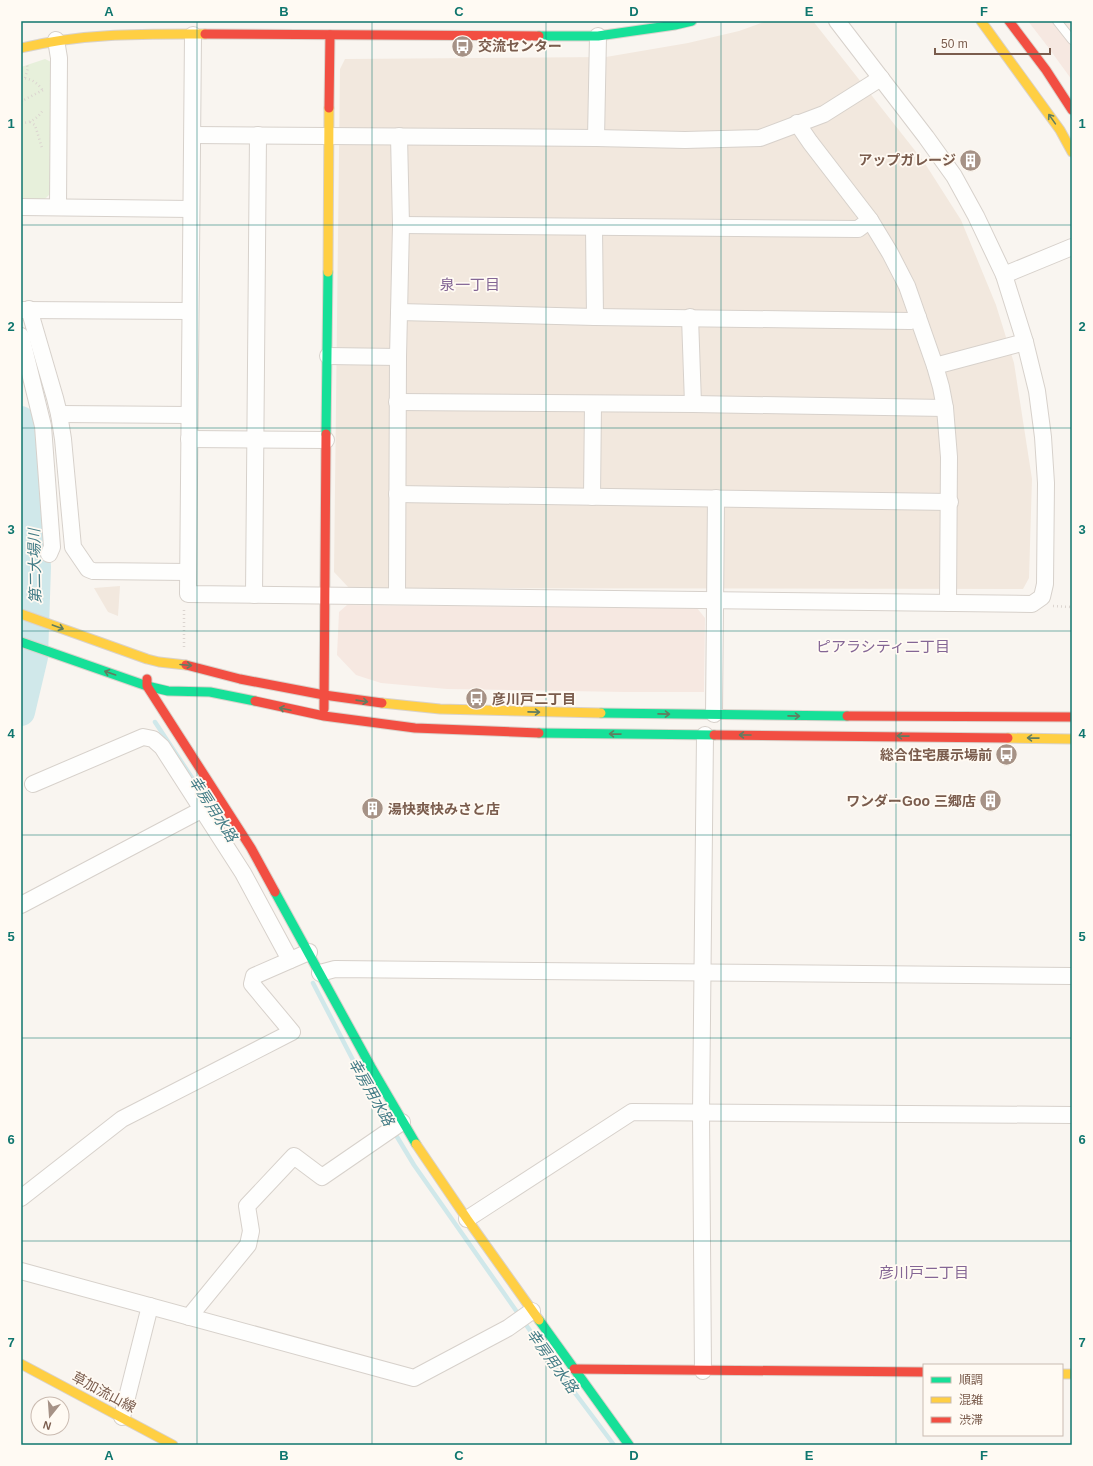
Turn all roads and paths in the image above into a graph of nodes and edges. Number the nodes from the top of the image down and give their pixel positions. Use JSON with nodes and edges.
{"nodes":[{"id":1,"x":692,"y":21,"type":"edge"},
{"id":2,"x":837,"y":21,"type":"edge"},
{"id":3,"x":981,"y":21,"type":"edge"},
{"id":4,"x":1009,"y":21,"type":"edge"},
{"id":5,"x":1057,"y":21,"type":"edge"},
{"id":6,"x":352,"y":28,"type":"edge"},
{"id":7,"x":193,"y":35,"type":"junction"},
{"id":8,"x":330,"y":36,"type":"junction"},
{"id":9,"x":598,"y":36,"type":"junction"},
{"id":10,"x":56,"y":40,"type":"junction"},
{"id":11,"x":1072,"y":40,"type":"edge"},
{"id":12,"x":21,"y":48,"type":"edge"},
{"id":13,"x":25,"y":59,"type":"dead end"},
{"id":14,"x":23,"y":78,"type":"edge"},
{"id":15,"x":881,"y":78,"type":"junction"},
{"id":16,"x":43,"y":90,"type":"junction"},
{"id":17,"x":44,"y":94,"type":"dead end"},
{"id":18,"x":22,"y":100,"type":"edge"},
{"id":19,"x":44,"y":104,"type":"dead end"},
{"id":20,"x":21,"y":105,"type":"edge"},
{"id":21,"x":1072,"y":110,"type":"edge"},
{"id":22,"x":30,"y":122,"type":"junction"},
{"id":23,"x":21,"y":123,"type":"edge"},
{"id":24,"x":797,"y":123,"type":"junction"},
{"id":25,"x":193,"y":135,"type":"junction"},
{"id":26,"x":258,"y":135,"type":"junction"},
{"id":27,"x":329,"y":136,"type":"junction"},
{"id":28,"x":399,"y":136,"type":"junction"},
{"id":29,"x":596,"y":138,"type":"junction"},
{"id":30,"x":42,"y":150,"type":"dead end"},
{"id":31,"x":1072,"y":152,"type":"edge"},
{"id":32,"x":21,"y":207,"type":"edge"},
{"id":33,"x":58,"y":207,"type":"junction"},
{"id":34,"x":191,"y":208,"type":"junction"},
{"id":35,"x":870,"y":220,"type":"junction"},
{"id":36,"x":401,"y":225,"type":"junction"},
{"id":37,"x":594,"y":228,"type":"junction"},
{"id":38,"x":1072,"y":247,"type":"edge"},
{"id":39,"x":1004,"y":275,"type":"junction"},
{"id":40,"x":25,"y":309,"type":"edge"},
{"id":41,"x":190,"y":311,"type":"junction"},
{"id":42,"x":399,"y":312,"type":"junction"},
{"id":43,"x":595,"y":317,"type":"junction"},
{"id":44,"x":690,"y":317,"type":"junction"},
{"id":45,"x":918,"y":317,"type":"junction"},
{"id":46,"x":21,"y":336,"type":"edge"},
{"id":47,"x":1025,"y":342,"type":"junction"},
{"id":48,"x":328,"y":356,"type":"junction"},
{"id":49,"x":398,"y":357,"type":"junction"},
{"id":50,"x":935,"y":366,"type":"junction"},
{"id":51,"x":397,"y":402,"type":"junction"},
{"id":52,"x":592,"y":404,"type":"junction"},
{"id":53,"x":693,"y":404,"type":"junction"},
{"id":54,"x":945,"y":408,"type":"junction"},
{"id":55,"x":59,"y":414,"type":"junction"},
{"id":56,"x":189,"y":415,"type":"junction"},
{"id":57,"x":189,"y":440,"type":"junction"},
{"id":58,"x":255,"y":440,"type":"junction"},
{"id":59,"x":326,"y":440,"type":"junction"},
{"id":60,"x":397,"y":494,"type":"junction"},
{"id":61,"x":592,"y":497,"type":"junction"},
{"id":62,"x":716,"y":498,"type":"junction"},
{"id":63,"x":950,"y":502,"type":"junction"},
{"id":64,"x":49,"y":554,"type":"dead end"},
{"id":65,"x":188,"y":572,"type":"junction"},
{"id":66,"x":188,"y":594,"type":"junction"},
{"id":67,"x":254,"y":595,"type":"junction"},
{"id":68,"x":324,"y":596,"type":"junction"},
{"id":69,"x":397,"y":596,"type":"junction"},
{"id":70,"x":715,"y":600,"type":"junction"},
{"id":71,"x":948,"y":603,"type":"junction"},
{"id":72,"x":21,"y":614,"type":"edge"},
{"id":73,"x":21,"y":642,"type":"edge"},
{"id":74,"x":184,"y":649,"type":"dead end"},
{"id":75,"x":147,"y":666,"type":"junction"},
{"id":76,"x":147,"y":686,"type":"junction"},
{"id":77,"x":324,"y":695,"type":"junction"},
{"id":78,"x":714,"y":714,"type":"junction"},
{"id":79,"x":324,"y":716,"type":"junction"},
{"id":80,"x":1072,"y":717,"type":"edge"},
{"id":81,"x":705,"y":735,"type":"junction"},
{"id":82,"x":1072,"y":739,"type":"edge"},
{"id":83,"x":33,"y":784,"type":"dead end"},
{"id":84,"x":203,"y":809,"type":"junction"},
{"id":85,"x":21,"y":904,"type":"edge"},
{"id":86,"x":309,"y":952,"type":"junction"},
{"id":87,"x":290,"y":960,"type":"junction"},
{"id":88,"x":320,"y":973,"type":"junction"},
{"id":89,"x":703,"y":973,"type":"junction"},
{"id":90,"x":1072,"y":976,"type":"edge"},
{"id":91,"x":701,"y":1113,"type":"junction"},
{"id":92,"x":1072,"y":1115,"type":"edge"},
{"id":93,"x":401,"y":1122,"type":"junction"},
{"id":94,"x":21,"y":1198,"type":"edge"},
{"id":95,"x":467,"y":1219,"type":"junction"},
{"id":96,"x":21,"y":1271,"type":"edge"},
{"id":97,"x":150,"y":1306,"type":"junction"},
{"id":98,"x":532,"y":1311,"type":"junction"},
{"id":99,"x":189,"y":1317,"type":"junction"},
{"id":100,"x":21,"y":1364,"type":"edge"},
{"id":101,"x":574,"y":1369,"type":"junction"},
{"id":102,"x":703,"y":1370,"type":"junction"},
{"id":103,"x":923,"y":1372,"type":"edge"},
{"id":104,"x":122,"y":1417,"type":"junction"},
{"id":105,"x":173,"y":1445,"type":"edge"},
{"id":106,"x":629,"y":1445,"type":"edge"}],
"edges":[{"from":1,"to":9,"type":"street"},
{"from":2,"to":15,"type":"street"},
{"from":31,"to":3,"type":"street","one_way":true},
{"from":4,"to":21,"type":"street"},
{"from":5,"to":11,"type":"lane"},
{"from":6,"to":8,"type":"street"},
{"from":6,"to":9,"type":"street"},
{"from":7,"to":8,"type":"street"},
{"from":7,"to":10,"type":"street"},
{"from":7,"to":25,"type":"street"},
{"from":8,"to":27,"type":"street"},
{"from":9,"to":29,"type":"street"},
{"from":10,"to":12,"type":"street"},
{"from":10,"to":33,"type":"street"},
{"from":13,"to":14,"type":"path"},
{"from":14,"to":16,"type":"path"},
{"from":15,"to":24,"type":"street"},
{"from":15,"to":39,"type":"street"},
{"from":16,"to":17,"type":"path"},
{"from":16,"to":18,"type":"path"},
{"from":18,"to":20,"type":"path"},
{"from":19,"to":22,"type":"path"},
{"from":22,"to":23,"type":"path"},
{"from":22,"to":30,"type":"path"},
{"from":24,"to":29,"type":"street"},
{"from":24,"to":35,"type":"street"},
{"from":25,"to":26,"type":"street"},
{"from":25,"to":34,"type":"street"},
{"from":26,"to":27,"type":"street"},
{"from":26,"to":58,"type":"street"},
{"from":27,"to":28,"type":"street"},
{"from":27,"to":48,"type":"street"},
{"from":28,"to":29,"type":"street"},
{"from":28,"to":36,"type":"street"},
{"from":32,"to":33,"type":"street"},
{"from":33,"to":34,"type":"street"},
{"from":34,"to":41,"type":"street"},
{"from":35,"to":37,"type":"street"},
{"from":35,"to":45,"type":"street"},
{"from":36,"to":37,"type":"street"},
{"from":36,"to":42,"type":"street"},
{"from":37,"to":43,"type":"street"},
{"from":38,"to":39,"type":"street"},
{"from":39,"to":47,"type":"street"},
{"from":40,"to":41,"type":"street"},
{"from":40,"to":55,"type":"street"},
{"from":41,"to":56,"type":"street"},
{"from":42,"to":43,"type":"street"},
{"from":42,"to":49,"type":"street"},
{"from":43,"to":44,"type":"street"},
{"from":44,"to":45,"type":"street"},
{"from":44,"to":53,"type":"street"},
{"from":45,"to":50,"type":"street"},
{"from":46,"to":64,"type":"street"},
{"from":47,"to":50,"type":"street"},
{"from":47,"to":71,"type":"street"},
{"from":48,"to":49,"type":"street"},
{"from":48,"to":59,"type":"street"},
{"from":49,"to":51,"type":"street"},
{"from":50,"to":54,"type":"street"},
{"from":51,"to":52,"type":"street"},
{"from":51,"to":60,"type":"street"},
{"from":52,"to":53,"type":"street"},
{"from":52,"to":61,"type":"street"},
{"from":53,"to":54,"type":"street"},
{"from":54,"to":63,"type":"street"},
{"from":55,"to":56,"type":"street"},
{"from":55,"to":65,"type":"street"},
{"from":56,"to":57,"type":"street"},
{"from":57,"to":58,"type":"street"},
{"from":57,"to":65,"type":"street"},
{"from":58,"to":59,"type":"street"},
{"from":58,"to":67,"type":"street"},
{"from":59,"to":68,"type":"street"},
{"from":60,"to":61,"type":"street"},
{"from":60,"to":69,"type":"street"},
{"from":61,"to":62,"type":"street"},
{"from":62,"to":63,"type":"street"},
{"from":62,"to":70,"type":"street"},
{"from":63,"to":71,"type":"street"},
{"from":65,"to":66,"type":"street"},
{"from":66,"to":67,"type":"street"},
{"from":66,"to":74,"type":"path"},
{"from":67,"to":68,"type":"street"},
{"from":68,"to":69,"type":"street"},
{"from":68,"to":77,"type":"street"},
{"from":69,"to":70,"type":"street"},
{"from":70,"to":71,"type":"street"},
{"from":70,"to":78,"type":"street"},
{"from":72,"to":75,"type":"street","one_way":true},
{"from":76,"to":73,"type":"street","one_way":true},
{"from":75,"to":76,"type":"street"},
{"from":75,"to":77,"type":"street","one_way":true},
{"from":79,"to":76,"type":"street","one_way":true},
{"from":76,"to":86,"type":"street"},
{"from":77,"to":78,"type":"street","one_way":true},
{"from":77,"to":79,"type":"street"},
{"from":78,"to":80,"type":"street","one_way":true},
{"from":81,"to":79,"type":"street","one_way":true},
{"from":82,"to":81,"type":"street","one_way":true},
{"from":81,"to":89,"type":"street"},
{"from":83,"to":84,"type":"street"},
{"from":84,"to":85,"type":"street"},
{"from":84,"to":87,"type":"street"},
{"from":86,"to":87,"type":"street"},
{"from":86,"to":88,"type":"street"},
{"from":87,"to":94,"type":"street"},
{"from":88,"to":89,"type":"street"},
{"from":88,"to":93,"type":"street"},
{"from":89,"to":90,"type":"street"},
{"from":89,"to":91,"type":"street"},
{"from":91,"to":92,"type":"street"},
{"from":91,"to":95,"type":"street"},
{"from":91,"to":102,"type":"street"},
{"from":93,"to":95,"type":"street"},
{"from":93,"to":99,"type":"street"},
{"from":95,"to":98,"type":"street"},
{"from":96,"to":97,"type":"street"},
{"from":97,"to":99,"type":"street"},
{"from":97,"to":104,"type":"street"},
{"from":98,"to":99,"type":"street"},
{"from":98,"to":101,"type":"street"},
{"from":100,"to":104,"type":"street","name":"草加流山線"},
{"from":101,"to":102,"type":"street"},
{"from":101,"to":106,"type":"street"},
{"from":102,"to":103,"type":"street"},
{"from":104,"to":105,"type":"street","name":"草加流山線"}]}
